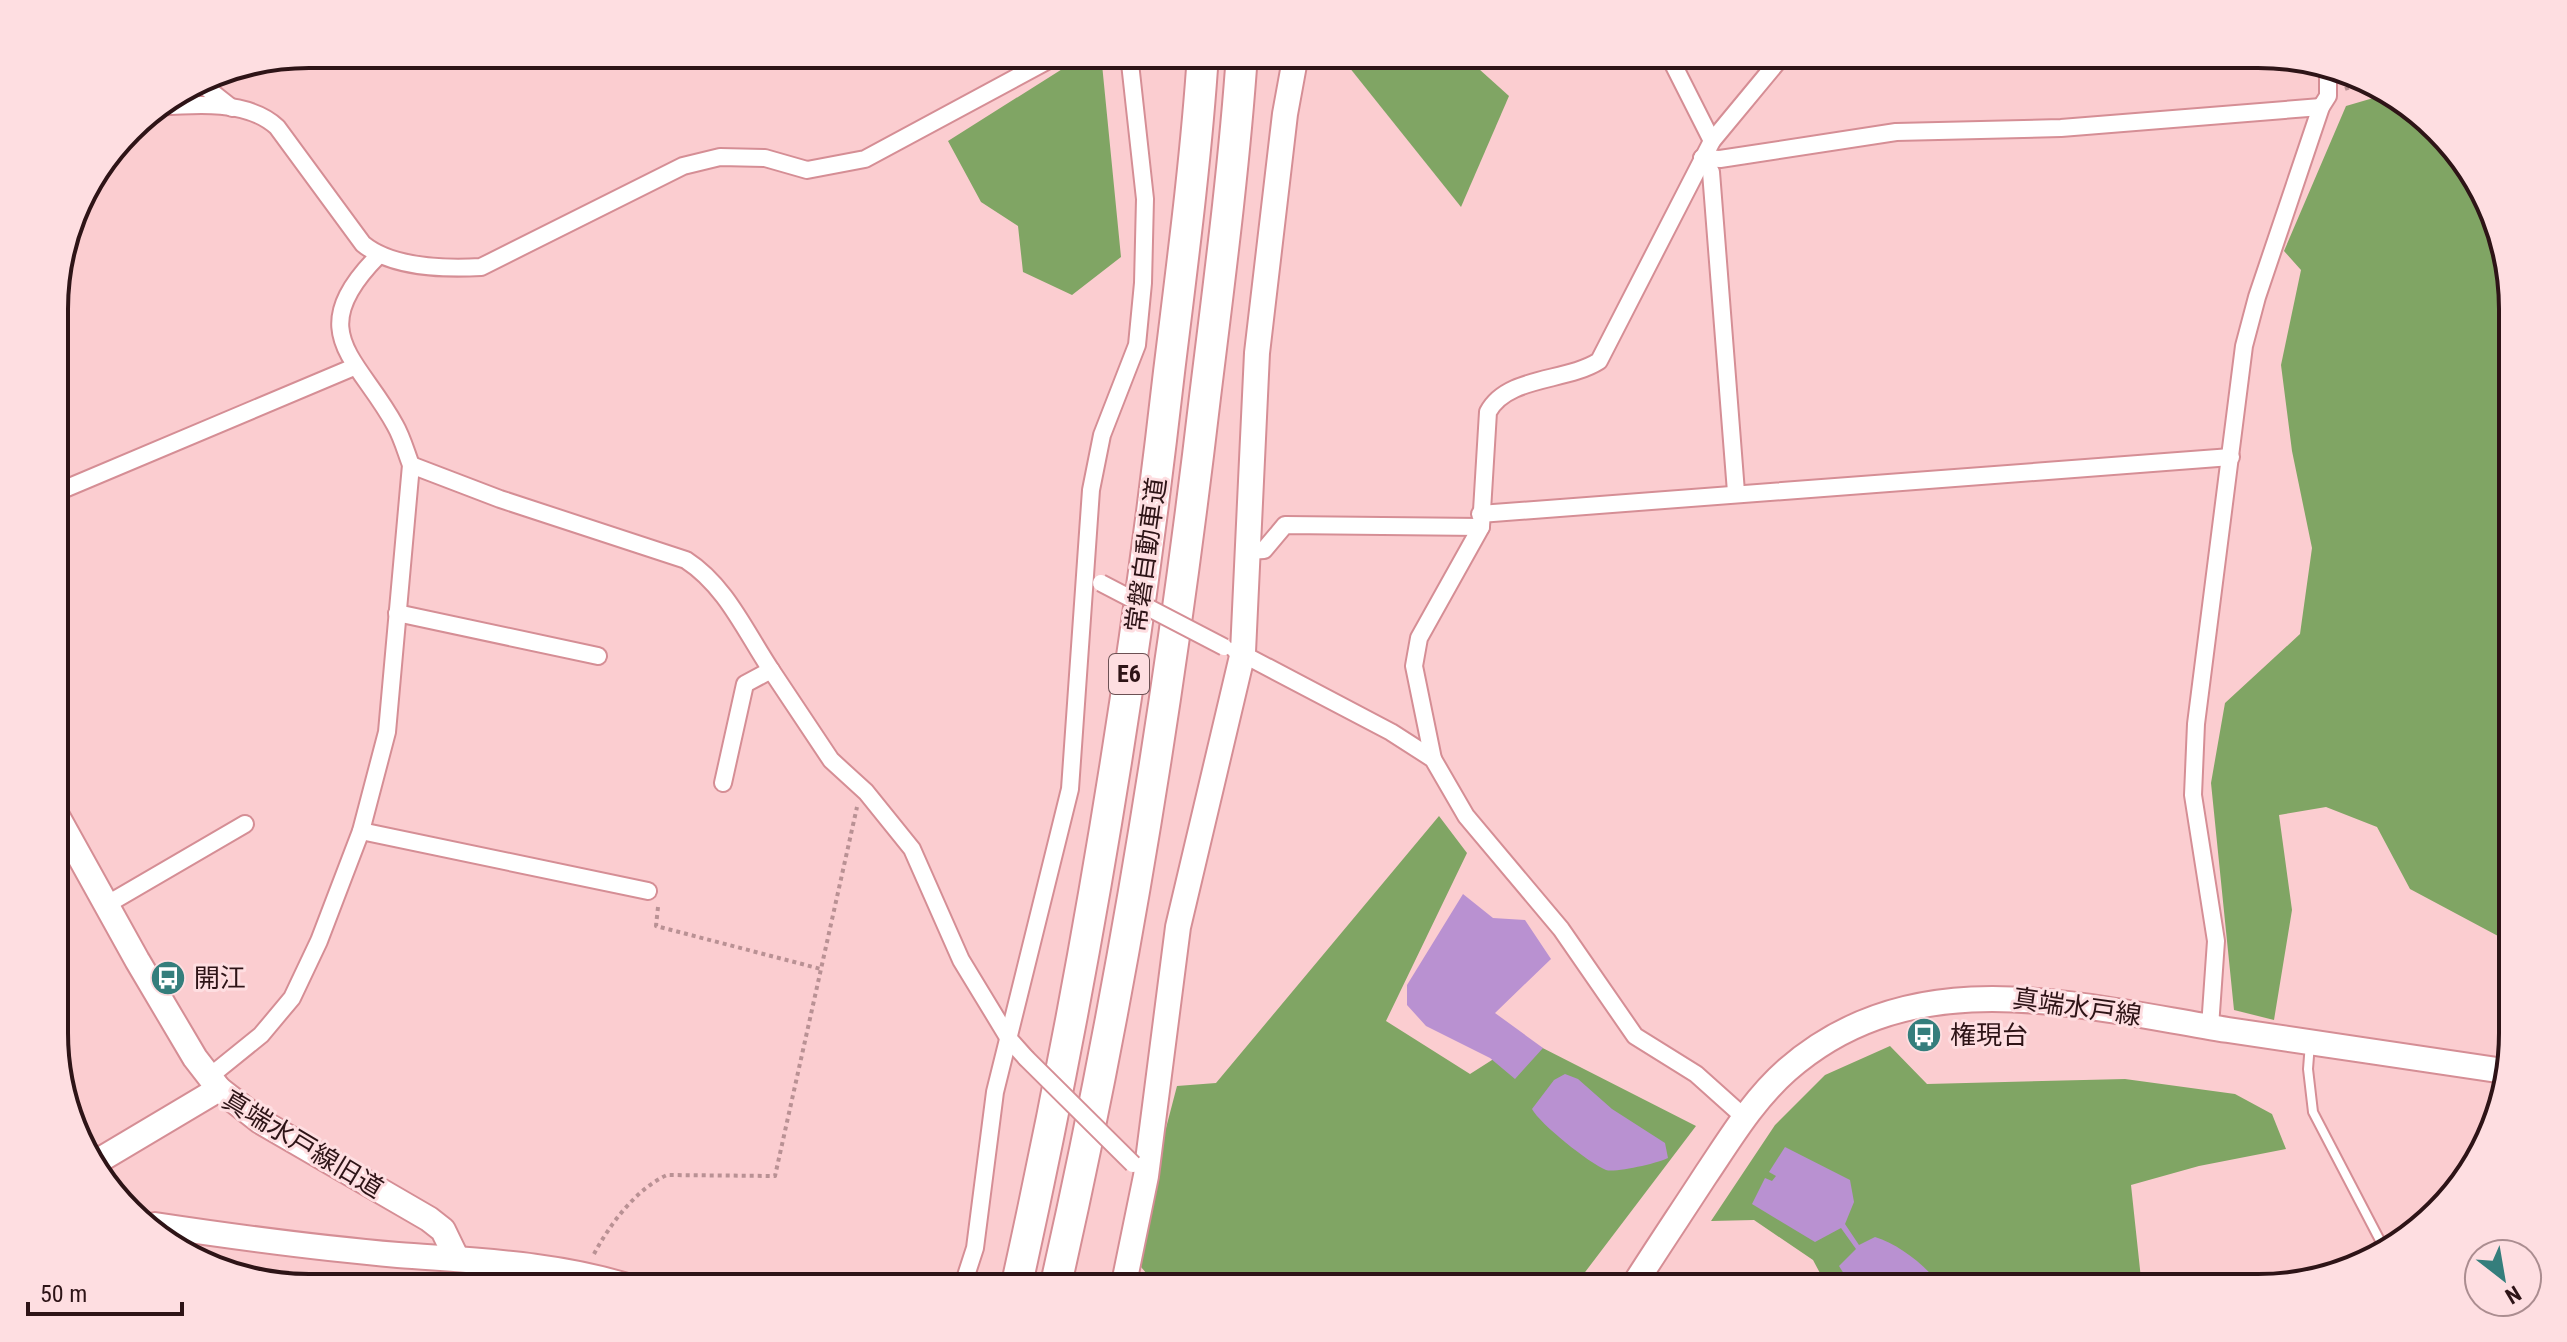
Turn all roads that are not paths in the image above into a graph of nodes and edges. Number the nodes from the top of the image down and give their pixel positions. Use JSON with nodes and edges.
{"nodes":[{"id":1,"x":1034,"y":68,"type":"edge"},
{"id":2,"x":1131,"y":68,"type":"edge"},
{"id":3,"x":1201,"y":68,"type":"edge"},
{"id":4,"x":1240,"y":68,"type":"edge"},
{"id":5,"x":1293,"y":68,"type":"edge"},
{"id":6,"x":1675,"y":68,"type":"edge"},
{"id":7,"x":1772,"y":68,"type":"edge"},
{"id":8,"x":2327,"y":79,"type":"edge"},
{"id":9,"x":210,"y":90,"type":"edge"},
{"id":10,"x":2325,"y":102,"type":"junction"},
{"id":11,"x":178,"y":107,"type":"edge"},
{"id":12,"x":232,"y":108,"type":"junction"},
{"id":13,"x":1712,"y":141,"type":"junction"},
{"id":14,"x":1702,"y":158,"type":"junction"},
{"id":15,"x":378,"y":256,"type":"junction"},
{"id":16,"x":354,"y":367,"type":"junction"},
{"id":17,"x":2231,"y":457,"type":"junction"},
{"id":18,"x":411,"y":465,"type":"junction"},
{"id":19,"x":69,"y":487,"type":"edge"},
{"id":20,"x":1736,"y":492,"type":"junction"},
{"id":21,"x":1481,"y":520,"type":"junction"},
{"id":22,"x":1248,"y":551,"type":"junction"},
{"id":23,"x":1083,"y":577,"type":"junction"},
{"id":24,"x":397,"y":613,"type":"junction"},
{"id":25,"x":1234,"y":650,"type":"junction"},
{"id":26,"x":598,"y":656,"type":"dead end"},
{"id":27,"x":771,"y":670,"type":"junction"},
{"id":28,"x":1433,"y":759,"type":"junction"},
{"id":29,"x":723,"y":783,"type":"dead end"},
{"id":30,"x":245,"y":824,"type":"dead end"},
{"id":31,"x":361,"y":831,"type":"junction"},
{"id":32,"x":68,"y":836,"type":"edge"},
{"id":33,"x":648,"y":891,"type":"road end"},
{"id":34,"x":106,"y":905,"type":"junction"},
{"id":35,"x":2210,"y":1027,"type":"junction"},
{"id":36,"x":1009,"y":1039,"type":"junction"},
{"id":37,"x":2310,"y":1042,"type":"junction"},
{"id":38,"x":2496,"y":1070,"type":"edge"},
{"id":39,"x":214,"y":1083,"type":"junction"},
{"id":40,"x":1744,"y":1117,"type":"junction"},
{"id":41,"x":103,"y":1157,"type":"edge"},
{"id":42,"x":1140,"y":1170,"type":"junction"},
{"id":43,"x":167,"y":1227,"type":"edge"},
{"id":44,"x":2380,"y":1240,"type":"edge"},
{"id":45,"x":457,"y":1259,"type":"junction"},
{"id":46,"x":1642,"y":1273,"type":"edge"},
{"id":47,"x":556,"y":1274,"type":"edge"},
{"id":48,"x":967,"y":1274,"type":"edge"},
{"id":49,"x":1019,"y":1274,"type":"edge"},
{"id":50,"x":1058,"y":1274,"type":"edge"},
{"id":51,"x":1125,"y":1274,"type":"edge"}],
"edges":[{"from":1,"to":15,"type":"street"},
{"from":2,"to":23,"type":"street"},
{"from":3,"to":49,"type":"highway","name":"常磐自動車道","number":"E6"},
{"from":4,"to":50,"type":"highway","name":"常磐自動車道","number":"E6"},
{"from":5,"to":22,"type":"street"},
{"from":6,"to":13,"type":"street"},
{"from":7,"to":13,"type":"street"},
{"from":8,"to":10,"type":"street"},
{"from":9,"to":12,"type":"street"},
{"from":10,"to":14,"type":"street"},
{"from":10,"to":17,"type":"street"},
{"from":11,"to":12,"type":"street"},
{"from":12,"to":15,"type":"street"},
{"from":13,"to":14,"type":"street"},
{"from":14,"to":20,"type":"street"},
{"from":14,"to":21,"type":"street"},
{"from":15,"to":16,"type":"street"},
{"from":16,"to":18,"type":"street"},
{"from":16,"to":19,"type":"street"},
{"from":17,"to":20,"type":"street"},
{"from":17,"to":35,"type":"street"},
{"from":18,"to":24,"type":"street"},
{"from":18,"to":27,"type":"street"},
{"from":20,"to":21,"type":"street"},
{"from":21,"to":22,"type":"street"},
{"from":21,"to":28,"type":"street"},
{"from":22,"to":25,"type":"street"},
{"from":23,"to":25,"type":"street","bridge":true},
{"from":23,"to":36,"type":"street"},
{"from":24,"to":26,"type":"street"},
{"from":24,"to":31,"type":"street"},
{"from":25,"to":28,"type":"street"},
{"from":25,"to":42,"type":"street"},
{"from":27,"to":29,"type":"street"},
{"from":27,"to":36,"type":"street"},
{"from":28,"to":40,"type":"street"},
{"from":30,"to":34,"type":"street"},
{"from":31,"to":33,"type":"street"},
{"from":31,"to":39,"type":"street"},
{"from":32,"to":34,"type":"street"},
{"from":34,"to":39,"type":"street"},
{"from":35,"to":37,"type":"street","name":"真端水戸線"},
{"from":35,"to":40,"type":"street","name":"真端水戸線"},
{"from":36,"to":42,"type":"street","bridge":true},
{"from":36,"to":48,"type":"street"},
{"from":37,"to":38,"type":"street","name":"真端水戸線"},
{"from":37,"to":44,"type":"lane"},
{"from":39,"to":41,"type":"street","name":"真端水戸線旧道"},
{"from":39,"to":45,"type":"street","name":"真端水戸線旧道"},
{"from":40,"to":46,"type":"street","name":"真端水戸線"},
{"from":42,"to":51,"type":"street"},
{"from":43,"to":45,"type":"street"},
{"from":45,"to":47,"type":"street"}]}
